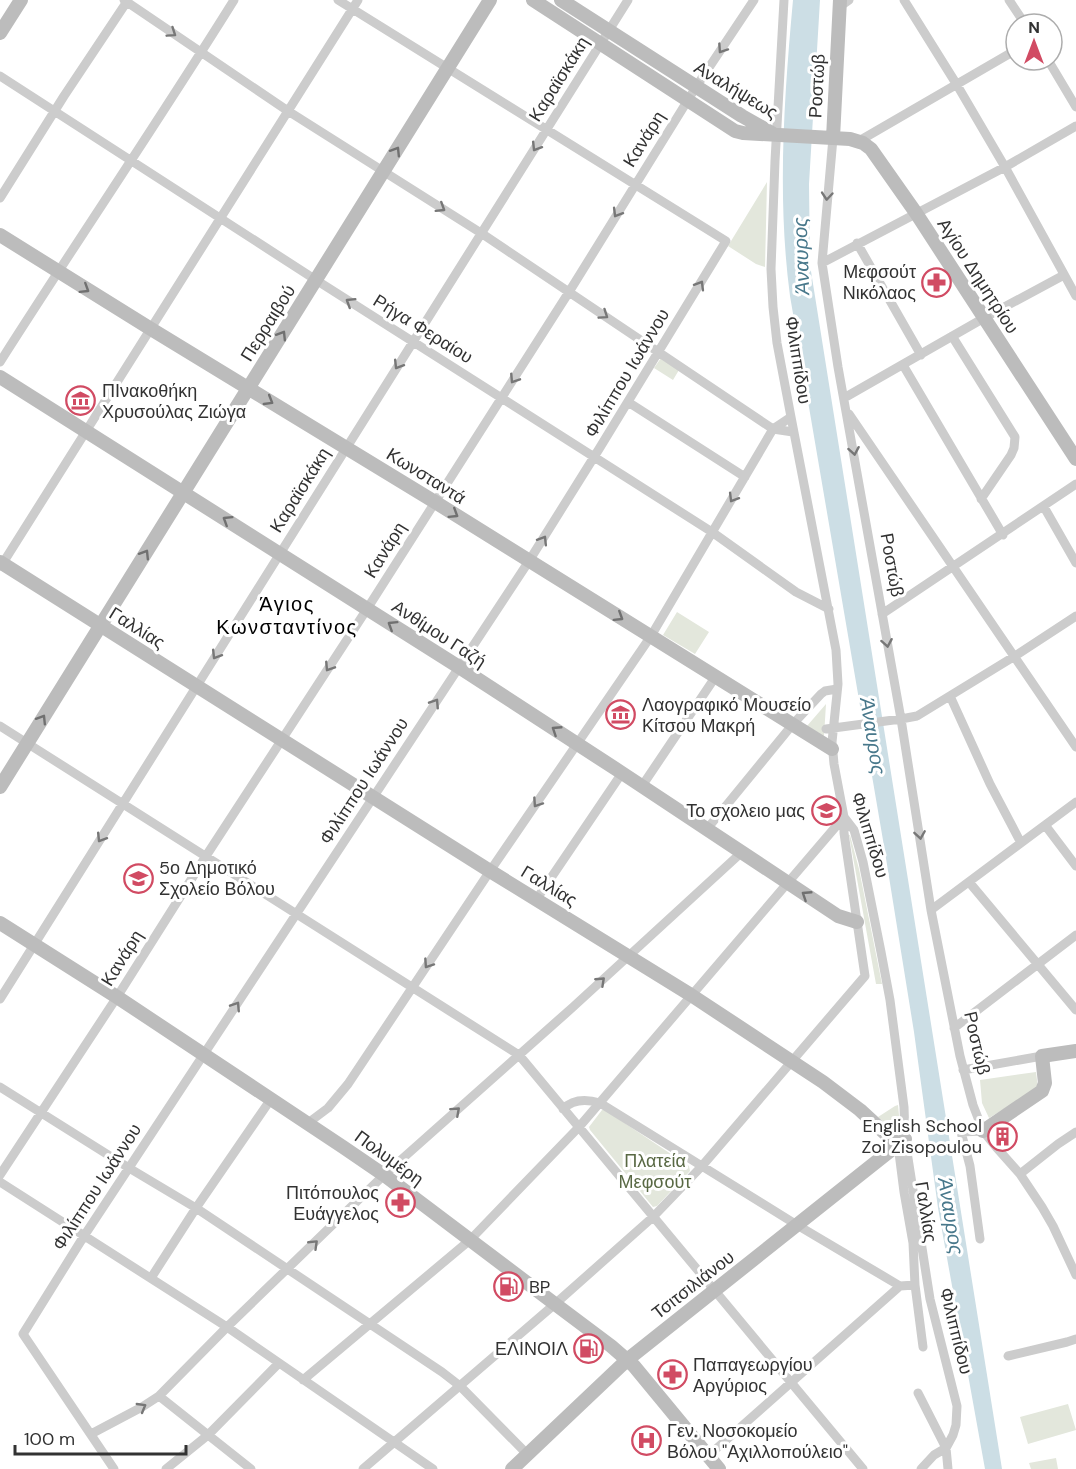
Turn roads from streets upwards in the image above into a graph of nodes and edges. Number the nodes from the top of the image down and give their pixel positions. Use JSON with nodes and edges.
{"nodes":[{"id":1,"x":21,"y":0,"type":"edge"},
{"id":2,"x":234,"y":0,"type":"edge"},
{"id":3,"x":338,"y":0,"type":"edge"},
{"id":4,"x":358,"y":0,"type":"edge"},
{"id":5,"x":490,"y":0,"type":"edge"},
{"id":6,"x":533,"y":0,"type":"edge"},
{"id":7,"x":561,"y":0,"type":"edge"},
{"id":8,"x":628,"y":0,"type":"edge"},
{"id":9,"x":754,"y":0,"type":"edge"},
{"id":10,"x":784,"y":0,"type":"edge"},
{"id":11,"x":904,"y":0,"type":"edge"},
{"id":12,"x":126,"y":1,"type":"edge"},
{"id":13,"x":843,"y":2,"type":"edge"},
{"id":14,"x":352,"y":9,"type":"junction"},
{"id":15,"x":609,"y":30,"type":"junction"},
{"id":16,"x":0,"y":33,"type":"edge"},
{"id":17,"x":600,"y":44,"type":"junction"},
{"id":18,"x":201,"y":52,"type":"junction"},
{"id":19,"x":1004,"y":57,"type":"edge"},
{"id":20,"x":448,"y":67,"type":"junction"},
{"id":21,"x":1055,"y":72,"type":"edge"},
{"id":22,"x":0,"y":76,"type":"edge"},
{"id":23,"x":957,"y":85,"type":"junction"},
{"id":24,"x":696,"y":87,"type":"junction"},
{"id":25,"x":688,"y":101,"type":"junction"},
{"id":26,"x":1076,"y":107,"type":"edge"},
{"id":27,"x":54,"y":111,"type":"junction"},
{"id":28,"x":288,"y":111,"type":"junction"},
{"id":29,"x":1076,"y":126,"type":"edge"},
{"id":30,"x":547,"y":129,"type":"junction"},
{"id":31,"x":778,"y":135,"type":"junction"},
{"id":32,"x":830,"y":137,"type":"junction"},
{"id":33,"x":860,"y":141,"type":"junction"},
{"id":34,"x":131,"y":161,"type":"junction"},
{"id":35,"x":1005,"y":167,"type":"junction"},
{"id":36,"x":383,"y":171,"type":"junction"},
{"id":37,"x":635,"y":185,"type":"junction"},
{"id":38,"x":0,"y":198,"type":"edge"},
{"id":39,"x":916,"y":213,"type":"junction"},
{"id":40,"x":221,"y":219,"type":"junction"},
{"id":41,"x":481,"y":233,"type":"junction"},
{"id":42,"x":0,"y":235,"type":"edge"},
{"id":43,"x":857,"y":243,"type":"junction"},
{"id":44,"x":822,"y":262,"type":"junction"},
{"id":45,"x":57,"y":272,"type":"junction"},
{"id":46,"x":1064,"y":275,"type":"junction"},
{"id":47,"x":316,"y":280,"type":"junction"},
{"id":48,"x":569,"y":292,"type":"junction"},
{"id":49,"x":1076,"y":296,"type":"edge"},
{"id":50,"x":984,"y":318,"type":"junction"},
{"id":51,"x":151,"y":329,"type":"junction"},
{"id":52,"x":952,"y":336,"type":"junction"},
{"id":53,"x":413,"y":341,"type":"junction"},
{"id":54,"x":659,"y":352,"type":"junction"},
{"id":55,"x":921,"y":355,"type":"junction"},
{"id":56,"x":0,"y":362,"type":"edge"},
{"id":57,"x":903,"y":365,"type":"junction"},
{"id":58,"x":0,"y":377,"type":"edge"},
{"id":59,"x":248,"y":388,"type":"junction"},
{"id":60,"x":501,"y":398,"type":"junction"},
{"id":61,"x":844,"y":398,"type":"junction"},
{"id":62,"x":628,"y":402,"type":"junction"},
{"id":63,"x":847,"y":410,"type":"junction"},
{"id":64,"x":790,"y":417,"type":"junction"},
{"id":65,"x":773,"y":429,"type":"junction"},
{"id":66,"x":86,"y":432,"type":"junction"},
{"id":67,"x":793,"y":432,"type":"junction"},
{"id":68,"x":346,"y":448,"type":"junction"},
{"id":69,"x":595,"y":457,"type":"junction"},
{"id":70,"x":1076,"y":459,"type":"edge"},
{"id":71,"x":745,"y":477,"type":"junction"},
{"id":72,"x":1076,"y":484,"type":"edge"},
{"id":73,"x":183,"y":493,"type":"junction"},
{"id":74,"x":981,"y":499,"type":"junction"},
{"id":75,"x":435,"y":502,"type":"junction"},
{"id":76,"x":1044,"y":507,"type":"junction"},
{"id":77,"x":712,"y":532,"type":"junction"},
{"id":78,"x":1003,"y":535,"type":"junction"},
{"id":79,"x":280,"y":553,"type":"junction"},
{"id":80,"x":529,"y":561,"type":"junction"},
{"id":81,"x":1076,"y":563,"type":"edge"},
{"id":82,"x":1,"y":565,"type":"edge"},
{"id":83,"x":954,"y":567,"type":"junction"},
{"id":84,"x":367,"y":609,"type":"junction"},
{"id":85,"x":829,"y":609,"type":"junction"},
{"id":86,"x":882,"y":614,"type":"junction"},
{"id":87,"x":1075,"y":618,"type":"edge"},
{"id":88,"x":100,"y":626,"type":"junction"},
{"id":89,"x":651,"y":636,"type":"junction"},
{"id":90,"x":1015,"y":656,"type":"junction"},
{"id":91,"x":459,"y":667,"type":"junction"},
{"id":92,"x":716,"y":676,"type":"junction"},
{"id":93,"x":196,"y":686,"type":"junction"},
{"id":94,"x":837,"y":689,"type":"junction"},
{"id":95,"x":950,"y":696,"type":"junction"},
{"id":96,"x":901,"y":719,"type":"junction"},
{"id":97,"x":793,"y":724,"type":"junction"},
{"id":98,"x":0,"y":726,"type":"edge"},
{"id":99,"x":829,"y":728,"type":"junction"},
{"id":100,"x":282,"y":740,"type":"junction"},
{"id":101,"x":27,"y":743,"type":"junction"},
{"id":102,"x":577,"y":744,"type":"junction"},
{"id":103,"x":1076,"y":747,"type":"edge"},
{"id":104,"x":832,"y":749,"type":"junction"},
{"id":105,"x":622,"y":773,"type":"junction"},
{"id":106,"x":0,"y":786,"type":"edge"},
{"id":107,"x":642,"y":786,"type":"junction"},
{"id":108,"x":373,"y":798,"type":"junction"},
{"id":109,"x":1076,"y":802,"type":"edge"},
{"id":110,"x":123,"y":804,"type":"junction"},
{"id":111,"x":844,"y":817,"type":"junction"},
{"id":112,"x":1045,"y":825,"type":"junction"},
{"id":113,"x":707,"y":829,"type":"junction"},
{"id":114,"x":1021,"y":843,"type":"junction"},
{"id":115,"x":742,"y":852,"type":"junction"},
{"id":116,"x":206,"y":856,"type":"junction"},
{"id":117,"x":1076,"y":866,"type":"edge"},
{"id":118,"x":490,"y":871,"type":"junction"},
{"id":119,"x":969,"y":882,"type":"junction"},
{"id":120,"x":787,"y":883,"type":"junction"},
{"id":121,"x":536,"y":900,"type":"junction"},
{"id":122,"x":932,"y":910,"type":"junction"},
{"id":123,"x":296,"y":914,"type":"junction"},
{"id":124,"x":857,"y":922,"type":"junction"},
{"id":125,"x":0,"y":923,"type":"edge"},
{"id":126,"x":1076,"y":935,"type":"edge"},
{"id":127,"x":34,"y":945,"type":"junction"},
{"id":128,"x":628,"y":956,"type":"junction"},
{"id":129,"x":1037,"y":964,"type":"junction"},
{"id":130,"x":412,"y":988,"type":"junction"},
{"id":131,"x":691,"y":994,"type":"junction"},
{"id":132,"x":117,"y":997,"type":"junction"},
{"id":133,"x":0,"y":999,"type":"edge"},
{"id":134,"x":1076,"y":1010,"type":"edge"},
{"id":135,"x":954,"y":1028,"type":"junction"},
{"id":136,"x":1075,"y":1049,"type":"edge"},
{"id":137,"x":204,"y":1055,"type":"junction"},
{"id":138,"x":519,"y":1056,"type":"junction"},
{"id":139,"x":1042,"y":1056,"type":"junction"},
{"id":140,"x":792,"y":1061,"type":"junction"},
{"id":141,"x":963,"y":1070,"type":"junction"},
{"id":142,"x":0,"y":1087,"type":"edge"},
{"id":143,"x":271,"y":1099,"type":"junction"},
{"id":144,"x":600,"y":1103,"type":"junction"},
{"id":145,"x":563,"y":1109,"type":"junction"},
{"id":146,"x":41,"y":1113,"type":"junction"},
{"id":147,"x":308,"y":1123,"type":"junction"},
{"id":148,"x":579,"y":1127,"type":"junction"},
{"id":149,"x":983,"y":1131,"type":"junction"},
{"id":150,"x":1076,"y":1132,"type":"edge"},
{"id":151,"x":902,"y":1142,"type":"junction"},
{"id":152,"x":702,"y":1166,"type":"junction"},
{"id":153,"x":129,"y":1168,"type":"junction"},
{"id":154,"x":1020,"y":1174,"type":"junction"},
{"id":155,"x":0,"y":1175,"type":"edge"},
{"id":156,"x":384,"y":1175,"type":"junction"},
{"id":157,"x":0,"y":1182,"type":"edge"},
{"id":158,"x":196,"y":1208,"type":"junction"},
{"id":159,"x":653,"y":1217,"type":"junction"},
{"id":160,"x":797,"y":1225,"type":"junction"},
{"id":161,"x":84,"y":1236,"type":"junction"},
{"id":162,"x":980,"y":1239,"type":"dead end"},
{"id":163,"x":470,"y":1240,"type":"junction"},
{"id":164,"x":287,"y":1269,"type":"junction"},
{"id":165,"x":1076,"y":1275,"type":"edge"},
{"id":166,"x":151,"y":1278,"type":"junction"},
{"id":167,"x":915,"y":1285,"type":"junction"},
{"id":168,"x":900,"y":1286,"type":"junction"},
{"id":169,"x":715,"y":1291,"type":"junction"},
{"id":170,"x":555,"y":1304,"type":"junction"},
{"id":171,"x":369,"y":1324,"type":"junction"},
{"id":172,"x":227,"y":1327,"type":"junction"},
{"id":173,"x":1076,"y":1339,"type":"edge"},
{"id":174,"x":922,"y":1347,"type":"dead end"},
{"id":175,"x":1008,"y":1356,"type":"dead end"},
{"id":176,"x":627,"y":1360,"type":"junction"},
{"id":177,"x":279,"y":1363,"type":"junction"},
{"id":178,"x":303,"y":1380,"type":"junction"},
{"id":179,"x":791,"y":1383,"type":"junction"},
{"id":180,"x":460,"y":1386,"type":"junction"},
{"id":181,"x":918,"y":1393,"type":"dead end"},
{"id":182,"x":159,"y":1396,"type":"junction"},
{"id":183,"x":91,"y":1434,"type":"junction"},
{"id":184,"x":208,"y":1435,"type":"junction"},
{"id":185,"x":394,"y":1443,"type":"junction"},
{"id":186,"x":946,"y":1448,"type":"junction"},
{"id":187,"x":528,"y":1455,"type":"junction"},
{"id":188,"x":708,"y":1456,"type":"junction"},
{"id":189,"x":114,"y":1469,"type":"edge"},
{"id":190,"x":166,"y":1469,"type":"edge"},
{"id":191,"x":251,"y":1469,"type":"edge"},
{"id":192,"x":363,"y":1469,"type":"edge"},
{"id":193,"x":434,"y":1469,"type":"edge"},
{"id":194,"x":512,"y":1469,"type":"edge"},
{"id":195,"x":719,"y":1469,"type":"edge"},
{"id":196,"x":863,"y":1469,"type":"edge"},
{"id":197,"x":921,"y":1469,"type":"edge"},
{"id":198,"x":948,"y":1469,"type":"edge"}],
"edges":[{"from":1,"to":16,"type":"street"},
{"from":2,"to":18,"type":"street"},
{"from":3,"to":14,"type":"street"},
{"from":4,"to":14,"type":"street"},
{"from":5,"to":20,"type":"street","name":"Περραιβού"},
{"from":6,"to":17,"type":"street","name":"Αναλήψεως"},
{"from":7,"to":15,"type":"street","name":"Αναλήψεως"},
{"from":8,"to":15,"type":"street","name":"Καραϊσκάκη"},
{"from":9,"to":24,"type":"street","name":"Κανάρη","one_way":true},
{"from":10,"to":31,"type":"street","name":"Φιλιππίδου"},
{"from":11,"to":23,"type":"street"},
{"from":12,"to":18,"type":"street","one_way":true},
{"from":12,"to":27,"type":"street"},
{"from":13,"to":32,"type":"street","name":"Ροστώβ"},
{"from":14,"to":20,"type":"street"},
{"from":14,"to":28,"type":"street"},
{"from":15,"to":17,"type":"street","name":"Καραϊσκάκη"},
{"from":15,"to":24,"type":"street","name":"Αναλήψεως"},
{"from":17,"to":25,"type":"street","name":"Αναλήψεως"},
{"from":17,"to":30,"type":"street","name":"Καραϊσκάκη"},
{"from":18,"to":28,"type":"street"},
{"from":18,"to":34,"type":"street"},
{"from":19,"to":23,"type":"street"},
{"from":20,"to":30,"type":"street"},
{"from":36,"to":20,"type":"street","name":"Περραιβού","one_way":true},
{"from":21,"to":26,"type":"street"},
{"from":22,"to":27,"type":"street","name":"Ρήγα Φεραίου"},
{"from":23,"to":33,"type":"street"},
{"from":23,"to":35,"type":"street"},
{"from":24,"to":25,"type":"street","name":"Κανάρη"},
{"from":24,"to":31,"type":"street","name":"Αναλήψεως"},
{"from":25,"to":31,"type":"street","name":"Αναλήψεως"},
{"from":25,"to":37,"type":"street","name":"Κανάρη"},
{"from":27,"to":34,"type":"street","name":"Ρήγα Φεραίου"},
{"from":27,"to":38,"type":"street"},
{"from":28,"to":36,"type":"street"},
{"from":28,"to":40,"type":"street"},
{"from":29,"to":35,"type":"street"},
{"from":30,"to":37,"type":"street"},
{"from":30,"to":41,"type":"street","name":"Καραϊσκάκη","one_way":true},
{"from":31,"to":32,"type":"street"},
{"from":31,"to":64,"type":"street","name":"Φιλιππίδου"},
{"from":32,"to":33,"type":"street"},
{"from":32,"to":44,"type":"street","name":"Ροστώβ","one_way":true},
{"from":33,"to":39,"type":"street","name":"Αγίου Δημητρίου"},
{"from":34,"to":40,"type":"street","name":"Ρήγα Φεραίου"},
{"from":34,"to":45,"type":"street"},
{"from":35,"to":39,"type":"street"},
{"from":35,"to":46,"type":"street"},
{"from":36,"to":41,"type":"street","one_way":true},
{"from":36,"to":47,"type":"street","name":"Περραιβού"},
{"from":37,"to":48,"type":"street","name":"Κανάρη","one_way":true},
{"from":54,"to":37,"type":"street","name":"Φιλίππου Ιωάννου","one_way":true},
{"from":39,"to":43,"type":"street"},
{"from":39,"to":50,"type":"street","name":"Αγίου Δημητρίου"},
{"from":40,"to":47,"type":"street","name":"Ρήγα Φεραίου"},
{"from":40,"to":51,"type":"street"},
{"from":41,"to":48,"type":"street"},
{"from":41,"to":53,"type":"street","name":"Καραϊσκάκη"},
{"from":42,"to":45,"type":"street","name":"Κωνσταντά"},
{"from":43,"to":44,"type":"street"},
{"from":43,"to":55,"type":"street"},
{"from":44,"to":61,"type":"street","name":"Ροστώβ"},
{"from":45,"to":51,"type":"street","name":"Κωνσταντά","one_way":true},
{"from":45,"to":56,"type":"street"},
{"from":46,"to":49,"type":"street"},
{"from":46,"to":50,"type":"street"},
{"from":53,"to":47,"type":"street","name":"Ρήγα Φεραίου","one_way":true},
{"from":59,"to":47,"type":"street","name":"Περραιβού","one_way":true},
{"from":48,"to":54,"type":"street","one_way":true},
{"from":48,"to":60,"type":"street","name":"Κανάρη","one_way":true},
{"from":50,"to":52,"type":"street"},
{"from":50,"to":70,"type":"street","name":"Αγίου Δημητρίου"},
{"from":51,"to":59,"type":"street","name":"Κωνσταντά"},
{"from":51,"to":66,"type":"street"},
{"from":52,"to":55,"type":"street"},
{"from":52,"to":74,"type":"street"},
{"from":53,"to":60,"type":"street","name":"Ρήγα Φεραίου"},
{"from":53,"to":68,"type":"street","name":"Καραϊσκάκη","one_way":true},
{"from":54,"to":62,"type":"street","name":"Φιλίππου Ιωάννου"},
{"from":54,"to":65,"type":"street"},
{"from":55,"to":57,"type":"street"},
{"from":57,"to":61,"type":"street"},
{"from":57,"to":74,"type":"street"},
{"from":58,"to":66,"type":"street","name":"Ανθίμου Γαζή"},
{"from":59,"to":68,"type":"street","name":"Κωνσταντά","one_way":true},
{"from":59,"to":73,"type":"street","name":"Περραιβού"},
{"from":60,"to":69,"type":"street","name":"Ρήγα Φεραίου"},
{"from":60,"to":75,"type":"street","name":"Κανάρη"},
{"from":61,"to":63,"type":"street","name":"Ροστώβ"},
{"from":62,"to":69,"type":"street","name":"Φιλίππου Ιωάννου"},
{"from":62,"to":71,"type":"street"},
{"from":63,"to":83,"type":"street"},
{"from":63,"to":86,"type":"street","name":"Ροστώβ","one_way":true},
{"from":64,"to":65,"type":"street"},
{"from":64,"to":67,"type":"street","name":"Φιλιππίδου"},
{"from":65,"to":67,"type":"street"},
{"from":65,"to":71,"type":"street"},
{"from":66,"to":73,"type":"street","name":"Ανθίμου Γαζή"},
{"from":66,"to":82,"type":"street"},
{"from":67,"to":85,"type":"street","name":"Φιλιππίδου"},
{"from":68,"to":75,"type":"street","name":"Κωνσταντά"},
{"from":68,"to":79,"type":"street","name":"Καραϊσκάκη"},
{"from":69,"to":77,"type":"street","name":"Ρήγα Φεραίου"},
{"from":80,"to":69,"type":"street","name":"Φιλίππου Ιωάννου","one_way":true},
{"from":71,"to":77,"type":"street","one_way":true},
{"from":72,"to":76,"type":"street"},
{"from":79,"to":73,"type":"street","name":"Ανθίμου Γαζή","one_way":true},
{"from":88,"to":73,"type":"street","name":"Περραιβού","one_way":true},
{"from":74,"to":78,"type":"street"},
{"from":75,"to":80,"type":"street","name":"Κωνσταντά","one_way":true},
{"from":75,"to":84,"type":"street","name":"Κανάρη"},
{"from":76,"to":78,"type":"street"},
{"from":76,"to":81,"type":"street"},
{"from":77,"to":85,"type":"street","name":"Ρήγα Φεραίου"},
{"from":77,"to":89,"type":"street"},
{"from":78,"to":83,"type":"street"},
{"from":79,"to":84,"type":"street","name":"Ανθίμου Γαζή"},
{"from":79,"to":93,"type":"street","name":"Καραϊσκάκη","one_way":true},
{"from":80,"to":89,"type":"street","name":"Κωνσταντά","one_way":true},
{"from":80,"to":91,"type":"street","name":"Φιλίππου Ιωάννου"},
{"from":82,"to":88,"type":"street","name":"Γαλλίας"},
{"from":83,"to":86,"type":"street"},
{"from":83,"to":90,"type":"street"},
{"from":91,"to":84,"type":"street","name":"Ανθίμου Γαζή","one_way":true},
{"from":84,"to":100,"type":"street","name":"Κανάρη","one_way":true},
{"from":85,"to":94,"type":"street","name":"Φιλιππίδου"},
{"from":86,"to":96,"type":"street","name":"Ροστώβ","one_way":true},
{"from":87,"to":90,"type":"street"},
{"from":88,"to":93,"type":"street","name":"Γαλλίας"},
{"from":101,"to":88,"type":"street","name":"Περραιβού","one_way":true},
{"from":89,"to":92,"type":"street","name":"Κωνσταντά"},
{"from":89,"to":102,"type":"street"},
{"from":90,"to":95,"type":"street"},
{"from":90,"to":103,"type":"street"},
{"from":102,"to":91,"type":"street","name":"Ανθίμου Γαζή","one_way":true},
{"from":108,"to":91,"type":"street","name":"Φιλίππου Ιωάννου","one_way":true},
{"from":92,"to":97,"type":"street","name":"Κωνσταντά"},
{"from":92,"to":107,"type":"street"},
{"from":93,"to":100,"type":"street","name":"Γαλλίας"},
{"from":93,"to":110,"type":"street","name":"Καραϊσκάκη"},
{"from":94,"to":97,"type":"street"},
{"from":94,"to":99,"type":"street","name":"Φιλιππίδου"},
{"from":95,"to":96,"type":"street"},
{"from":95,"to":114,"type":"street"},
{"from":96,"to":99,"type":"street"},
{"from":96,"to":122,"type":"street","name":"Ροστώβ","one_way":true},
{"from":97,"to":104,"type":"street","name":"Κωνσταντά"},
{"from":97,"to":113,"type":"street"},
{"from":98,"to":101,"type":"street"},
{"from":99,"to":104,"type":"street","name":"Φιλιππίδου"},
{"from":100,"to":108,"type":"street","name":"Γαλλίας"},
{"from":100,"to":116,"type":"street","name":"Κανάρη"},
{"from":101,"to":106,"type":"street","name":"Περραιβού"},
{"from":101,"to":110,"type":"street"},
{"from":102,"to":105,"type":"street","name":"Ανθίμου Γαζή"},
{"from":102,"to":118,"type":"street","one_way":true},
{"from":104,"to":111,"type":"street","name":"Φιλιππίδου"},
{"from":105,"to":107,"type":"street","name":"Ανθίμου Γαζή"},
{"from":105,"to":121,"type":"street"},
{"from":107,"to":113,"type":"street","name":"Ανθίμου Γαζή"},
{"from":108,"to":118,"type":"street","name":"Γαλλίας"},
{"from":108,"to":123,"type":"street","name":"Φιλίππου Ιωάννου"},
{"from":109,"to":112,"type":"street"},
{"from":110,"to":116,"type":"street"},
{"from":110,"to":127,"type":"street","name":"Καραϊσκάκη","one_way":true},
{"from":111,"to":120,"type":"street"},
{"from":111,"to":124,"type":"street"},
{"from":111,"to":151,"type":"street","name":"Φιλιππίδου"},
{"from":112,"to":114,"type":"street"},
{"from":112,"to":117,"type":"street"},
{"from":113,"to":115,"type":"street","name":"Ανθίμου Γαζή"},
{"from":114,"to":119,"type":"street"},
{"from":115,"to":120,"type":"street","name":"Ανθίμου Γαζή"},
{"from":115,"to":128,"type":"street"},
{"from":116,"to":123,"type":"street"},
{"from":116,"to":132,"type":"street","name":"Κανάρη"},
{"from":118,"to":121,"type":"street","name":"Γαλλίας"},
{"from":118,"to":130,"type":"street","one_way":true},
{"from":119,"to":122,"type":"street"},
{"from":119,"to":129,"type":"street"},
{"from":124,"to":120,"type":"street","name":"Ανθίμου Γαζή","one_way":true},
{"from":120,"to":131,"type":"street"},
{"from":121,"to":128,"type":"street","name":"Γαλλίας"},
{"from":122,"to":135,"type":"street","name":"Ροστώβ"},
{"from":123,"to":130,"type":"street"},
{"from":137,"to":123,"type":"street","name":"Φιλίππου Ιωάννου","one_way":true},
{"from":124,"to":140,"type":"street"},
{"from":125,"to":127,"type":"street","name":"Πολυμέρη"},
{"from":126,"to":129,"type":"street"},
{"from":127,"to":132,"type":"street","name":"Πολυμέρη"},
{"from":127,"to":133,"type":"street","name":"Καραϊσκάκη"},
{"from":128,"to":131,"type":"street","name":"Γαλλίας"},
{"from":138,"to":128,"type":"street","one_way":true},
{"from":129,"to":134,"type":"street"},
{"from":129,"to":135,"type":"street"},
{"from":130,"to":138,"type":"street"},
{"from":130,"to":147,"type":"street"},
{"from":131,"to":140,"type":"street","name":"Γαλλίας"},
{"from":131,"to":144,"type":"street"},
{"from":132,"to":137,"type":"street","name":"Πολυμέρη"},
{"from":132,"to":146,"type":"street","name":"Κανάρη"},
{"from":135,"to":141,"type":"street","name":"Ροστώβ"},
{"from":136,"to":139,"type":"street"},
{"from":137,"to":143,"type":"street","name":"Πολυμέρη"},
{"from":137,"to":153,"type":"street","name":"Φιλίππου Ιωάννου"},
{"from":138,"to":145,"type":"street"},
{"from":156,"to":138,"type":"street","one_way":true},
{"from":139,"to":141,"type":"street"},
{"from":139,"to":149,"type":"street"},
{"from":140,"to":151,"type":"street","name":"Γαλλίας"},
{"from":140,"to":152,"type":"street"},
{"from":141,"to":149,"type":"street","name":"Ροστώβ"},
{"from":142,"to":146,"type":"street"},
{"from":143,"to":147,"type":"street","name":"Πολυμέρη"},
{"from":143,"to":158,"type":"street"},
{"from":144,"to":145,"type":"street"},
{"from":144,"to":148,"type":"street"},
{"from":144,"to":152,"type":"street"},
{"from":145,"to":148,"type":"street"},
{"from":146,"to":153,"type":"street"},
{"from":146,"to":155,"type":"street","name":"Κανάρη"},
{"from":147,"to":156,"type":"street","name":"Πολυμέρη"},
{"from":148,"to":159,"type":"street"},
{"from":148,"to":163,"type":"street"},
{"from":149,"to":154,"type":"street","name":"Ροστώβ"},
{"from":149,"to":162,"type":"street"},
{"from":150,"to":154,"type":"street"},
{"from":151,"to":160,"type":"street","name":"Τσιτσιλιάνου"},
{"from":151,"to":167,"type":"street","name":"Γαλλίας"},
{"from":151,"to":186,"type":"street","name":"Φιλιππίδου"},
{"from":152,"to":159,"type":"street"},
{"from":152,"to":160,"type":"street"},
{"from":153,"to":158,"type":"street"},
{"from":153,"to":161,"type":"street","name":"Φιλίππου Ιωάννου"},
{"from":154,"to":165,"type":"street","name":"Ροστώβ"},
{"from":156,"to":163,"type":"street","name":"Πολυμέρη"},
{"from":164,"to":156,"type":"street","one_way":true},
{"from":157,"to":161,"type":"street"},
{"from":158,"to":164,"type":"street"},
{"from":158,"to":166,"type":"street"},
{"from":159,"to":169,"type":"street"},
{"from":159,"to":170,"type":"street"},
{"from":160,"to":168,"type":"street"},
{"from":160,"to":169,"type":"street","name":"Τσιτσιλιάνου"},
{"from":161,"to":166,"type":"street"},
{"from":161,"to":183,"type":"street","name":"Φιλίππου Ιωάννου"},
{"from":163,"to":170,"type":"street","name":"Πολυμέρη"},
{"from":163,"to":171,"type":"street"},
{"from":164,"to":171,"type":"street"},
{"from":164,"to":172,"type":"street"},
{"from":166,"to":172,"type":"street"},
{"from":167,"to":168,"type":"street"},
{"from":167,"to":174,"type":"street","name":"Γαλλίας"},
{"from":168,"to":179,"type":"street"},
{"from":169,"to":176,"type":"street","name":"Τσιτσιλιάνου"},
{"from":169,"to":179,"type":"street"},
{"from":170,"to":176,"type":"street","name":"Πολυμέρη"},
{"from":170,"to":180,"type":"street"},
{"from":171,"to":178,"type":"street"},
{"from":171,"to":180,"type":"street"},
{"from":172,"to":177,"type":"street"},
{"from":172,"to":182,"type":"street"},
{"from":173,"to":175,"type":"street"},
{"from":176,"to":187,"type":"street","name":"Τσιτσιλιάνου"},
{"from":176,"to":188,"type":"street","name":"Πολυμέρη"},
{"from":177,"to":178,"type":"street"},
{"from":177,"to":184,"type":"street"},
{"from":178,"to":185,"type":"street"},
{"from":179,"to":188,"type":"street"},
{"from":179,"to":196,"type":"street"},
{"from":180,"to":185,"type":"street"},
{"from":180,"to":187,"type":"street"},
{"from":181,"to":186,"type":"street"},
{"from":183,"to":182,"type":"street","one_way":true},
{"from":182,"to":184,"type":"street"},
{"from":183,"to":189,"type":"street"},
{"from":184,"to":190,"type":"street"},
{"from":184,"to":191,"type":"street"},
{"from":185,"to":192,"type":"street"},
{"from":185,"to":193,"type":"street"},
{"from":186,"to":197,"type":"street"},
{"from":186,"to":198,"type":"street","name":"Φιλιππίδου"},
{"from":187,"to":194,"type":"street","name":"Τσιτσιλιάνου"},
{"from":188,"to":195,"type":"street","name":"Πολυμέρη"}]}
